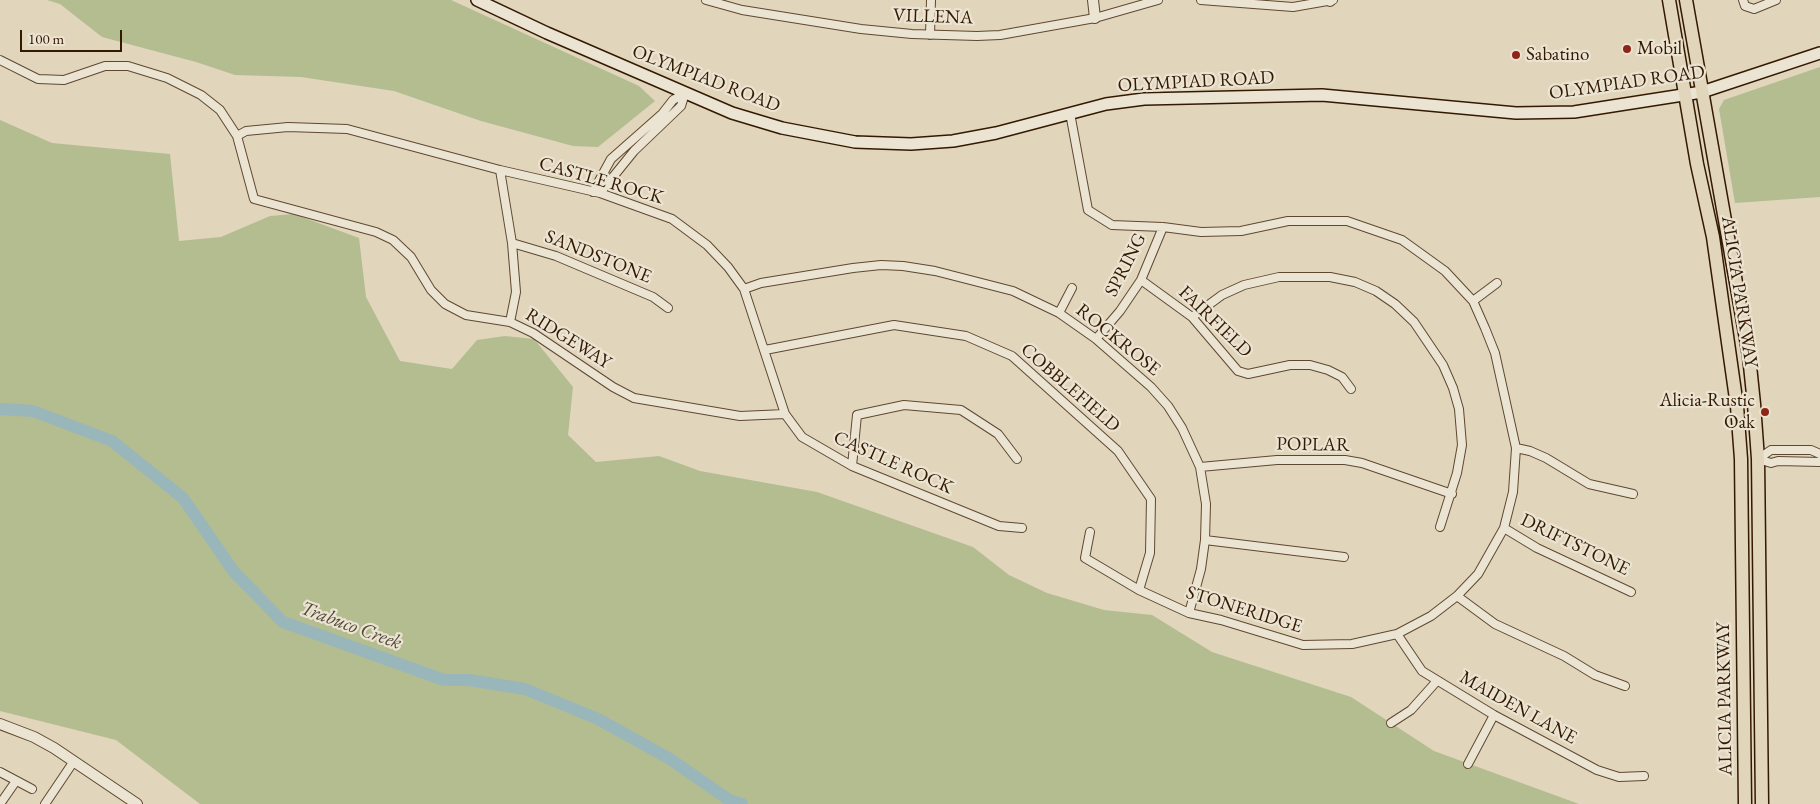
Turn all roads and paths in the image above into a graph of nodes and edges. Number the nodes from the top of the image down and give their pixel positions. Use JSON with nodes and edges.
{"nodes":[{"id":1,"x":477,"y":0,"type":"edge"},
{"id":2,"x":706,"y":0,"type":"edge"},
{"id":3,"x":931,"y":0,"type":"edge"},
{"id":4,"x":1093,"y":0,"type":"edge"},
{"id":5,"x":1158,"y":0,"type":"edge"},
{"id":6,"x":1201,"y":0,"type":"edge"},
{"id":7,"x":1331,"y":0,"type":"edge"},
{"id":8,"x":1669,"y":0,"type":"edge"},
{"id":9,"x":1686,"y":0,"type":"edge"},
{"id":10,"x":1743,"y":0,"type":"edge"},
{"id":11,"x":1776,"y":0,"type":"edge"},
{"id":12,"x":1095,"y":18,"type":"junction"},
{"id":13,"x":930,"y":34,"type":"junction"},
{"id":14,"x":1820,"y":53,"type":"edge"},
{"id":15,"x":0,"y":60,"type":"edge"},
{"id":16,"x":1702,"y":92,"type":"junction"},
{"id":17,"x":685,"y":94,"type":"junction"},
{"id":18,"x":1686,"y":95,"type":"junction"},
{"id":19,"x":1070,"y":113,"type":"junction"},
{"id":20,"x":661,"y":114,"type":"junction"},
{"id":21,"x":668,"y":120,"type":"junction"},
{"id":22,"x":237,"y":136,"type":"junction"},
{"id":23,"x":500,"y":170,"type":"junction"},
{"id":24,"x":604,"y":170,"type":"junction"},
{"id":25,"x":614,"y":176,"type":"junction"},
{"id":26,"x":596,"y":193,"type":"junction"},
{"id":27,"x":1163,"y":227,"type":"junction"},
{"id":28,"x":512,"y":243,"type":"junction"},
{"id":29,"x":1141,"y":280,"type":"junction"},
{"id":30,"x":1497,"y":282,"type":"dead end"},
{"id":31,"x":1072,"y":288,"type":"dead end"},
{"id":32,"x":744,"y":289,"type":"junction"},
{"id":33,"x":1473,"y":301,"type":"junction"},
{"id":34,"x":668,"y":308,"type":"dead end"},
{"id":35,"x":1059,"y":314,"type":"junction"},
{"id":36,"x":1192,"y":317,"type":"junction"},
{"id":37,"x":510,"y":322,"type":"junction"},
{"id":38,"x":1096,"y":339,"type":"junction"},
{"id":39,"x":765,"y":350,"type":"junction"},
{"id":40,"x":1351,"y":389,"type":"dead end"},
{"id":41,"x":785,"y":414,"type":"junction"},
{"id":42,"x":1516,"y":448,"type":"junction"},
{"id":43,"x":1803,"y":450,"type":"junction"},
{"id":44,"x":1820,"y":454,"type":"edge"},
{"id":45,"x":1758,"y":458,"type":"junction"},
{"id":46,"x":1741,"y":459,"type":"junction"},
{"id":47,"x":1017,"y":460,"type":"dead end"},
{"id":48,"x":1807,"y":462,"type":"junction"},
{"id":49,"x":1820,"y":462,"type":"edge"},
{"id":50,"x":852,"y":466,"type":"junction"},
{"id":51,"x":1200,"y":467,"type":"junction"},
{"id":52,"x":1452,"y":494,"type":"junction"},
{"id":53,"x":1633,"y":494,"type":"dead end"},
{"id":54,"x":1440,"y":527,"type":"dead end"},
{"id":55,"x":1022,"y":528,"type":"dead end"},
{"id":56,"x":1504,"y":528,"type":"junction"},
{"id":57,"x":1090,"y":532,"type":"dead end"},
{"id":58,"x":1205,"y":540,"type":"junction"},
{"id":59,"x":1344,"y":557,"type":"dead end"},
{"id":60,"x":1139,"y":590,"type":"junction"},
{"id":61,"x":1631,"y":592,"type":"dead end"},
{"id":62,"x":1457,"y":596,"type":"junction"},
{"id":63,"x":1189,"y":613,"type":"junction"},
{"id":64,"x":1397,"y":634,"type":"junction"},
{"id":65,"x":1436,"y":682,"type":"junction"},
{"id":66,"x":1625,"y":686,"type":"dead end"},
{"id":67,"x":1494,"y":715,"type":"junction"},
{"id":68,"x":1392,"y":723,"type":"dead end"},
{"id":69,"x":0,"y":724,"type":"edge"},
{"id":70,"x":74,"y":761,"type":"junction"},
{"id":71,"x":1468,"y":764,"type":"dead end"},
{"id":72,"x":0,"y":772,"type":"edge"},
{"id":73,"x":1644,"y":776,"type":"dead end"},
{"id":74,"x":16,"y":780,"type":"junction"},
{"id":75,"x":32,"y":789,"type":"dead end"},
{"id":76,"x":47,"y":803,"type":"edge"},
{"id":77,"x":0,"y":804,"type":"edge"},
{"id":78,"x":137,"y":804,"type":"edge"},
{"id":79,"x":1745,"y":804,"type":"edge"},
{"id":80,"x":1762,"y":804,"type":"edge"}],
"edges":[{"from":1,"to":17,"type":"main road","name":"OLYMPIAD ROAD"},
{"from":2,"to":13,"type":"street","name":"VILLENA"},
{"from":3,"to":13,"type":"street"},
{"from":4,"to":12,"type":"street"},
{"from":5,"to":12,"type":"street","name":"VILLENA"},
{"from":6,"to":7,"type":"street"},
{"from":8,"to":18,"type":"main road","name":"ALICIA PARKWAY"},
{"from":9,"to":16,"type":"main road","name":"ALICIA PARKWAY"},
{"from":10,"to":11,"type":"street"},
{"from":12,"to":13,"type":"street","name":"VILLENA"},
{"from":14,"to":16,"type":"main road","name":"OLYMPIAD ROAD"},
{"from":15,"to":22,"type":"street"},
{"from":16,"to":18,"type":"main road","name":"OLYMPIAD ROAD"},
{"from":16,"to":45,"type":"main road","name":"ALICIA PARKWAY"},
{"from":17,"to":19,"type":"main road","name":"OLYMPIAD ROAD"},
{"from":17,"to":20,"type":"street"},
{"from":17,"to":21,"type":"street"},
{"from":18,"to":19,"type":"main road","name":"OLYMPIAD ROAD"},
{"from":18,"to":46,"type":"main road","name":"ALICIA PARKWAY"},
{"from":19,"to":27,"type":"street","name":"STONERIDGE"},
{"from":20,"to":21,"type":"street"},
{"from":20,"to":24,"type":"street"},
{"from":21,"to":25,"type":"street"},
{"from":22,"to":23,"type":"street","name":"CASTLE ROCK"},
{"from":22,"to":37,"type":"street","name":"RIDGEWAY"},
{"from":23,"to":26,"type":"street","name":"CASTLE ROCK"},
{"from":23,"to":28,"type":"street"},
{"from":24,"to":25,"type":"street"},
{"from":24,"to":26,"type":"street"},
{"from":25,"to":26,"type":"street"},
{"from":26,"to":32,"type":"street","name":"CASTLE ROCK"},
{"from":27,"to":29,"type":"street","name":"SPRING"},
{"from":27,"to":33,"type":"street","name":"STONERIDGE"},
{"from":28,"to":34,"type":"street","name":"SANDSTONE"},
{"from":28,"to":37,"type":"street"},
{"from":29,"to":36,"type":"street","name":"FAIRFIELD"},
{"from":29,"to":38,"type":"street","name":"SPRING"},
{"from":30,"to":33,"type":"street"},
{"from":31,"to":35,"type":"street"},
{"from":32,"to":35,"type":"street","name":"ROCKROSE"},
{"from":32,"to":39,"type":"street","name":"CASTLE ROCK"},
{"from":33,"to":42,"type":"street","name":"STONERIDGE"},
{"from":35,"to":38,"type":"street","name":"ROCKROSE"},
{"from":36,"to":40,"type":"street","name":"FAIRFIELD"},
{"from":36,"to":52,"type":"street"},
{"from":37,"to":41,"type":"street","name":"RIDGEWAY"},
{"from":38,"to":51,"type":"street","name":"ROCKROSE"},
{"from":39,"to":41,"type":"street","name":"CASTLE ROCK"},
{"from":39,"to":60,"type":"street","name":"COBBLEFIELD"},
{"from":41,"to":50,"type":"street","name":"CASTLE ROCK"},
{"from":42,"to":53,"type":"street"},
{"from":42,"to":56,"type":"street","name":"STONERIDGE"},
{"from":43,"to":44,"type":"street"},
{"from":43,"to":45,"type":"street"},
{"from":43,"to":48,"type":"street"},
{"from":45,"to":46,"type":"main road"},
{"from":45,"to":48,"type":"street"},
{"from":45,"to":80,"type":"main road","name":"ALICIA PARKWAY"},
{"from":46,"to":79,"type":"main road","name":"ALICIA PARKWAY"},
{"from":47,"to":50,"type":"street"},
{"from":48,"to":49,"type":"street"},
{"from":50,"to":55,"type":"street","name":"CASTLE ROCK"},
{"from":51,"to":52,"type":"street","name":"POPLAR"},
{"from":51,"to":58,"type":"street","name":"ROCKROSE"},
{"from":52,"to":54,"type":"street"},
{"from":56,"to":61,"type":"street","name":"DRIFTSTONE"},
{"from":56,"to":62,"type":"street","name":"STONERIDGE"},
{"from":57,"to":60,"type":"street","name":"STONERIDGE"},
{"from":58,"to":59,"type":"street"},
{"from":58,"to":63,"type":"street","name":"ROCKROSE"},
{"from":60,"to":63,"type":"street","name":"STONERIDGE"},
{"from":62,"to":64,"type":"street","name":"STONERIDGE"},
{"from":62,"to":66,"type":"street"},
{"from":63,"to":64,"type":"street","name":"STONERIDGE"},
{"from":64,"to":65,"type":"street","name":"MAIDEN LANE"},
{"from":65,"to":67,"type":"street","name":"MAIDEN LANE"},
{"from":65,"to":68,"type":"street"},
{"from":67,"to":71,"type":"street"},
{"from":67,"to":73,"type":"street","name":"MAIDEN LANE"},
{"from":69,"to":70,"type":"street"},
{"from":70,"to":76,"type":"street"},
{"from":70,"to":78,"type":"street"},
{"from":72,"to":74,"type":"street"},
{"from":74,"to":75,"type":"street"},
{"from":74,"to":77,"type":"street"}]}
